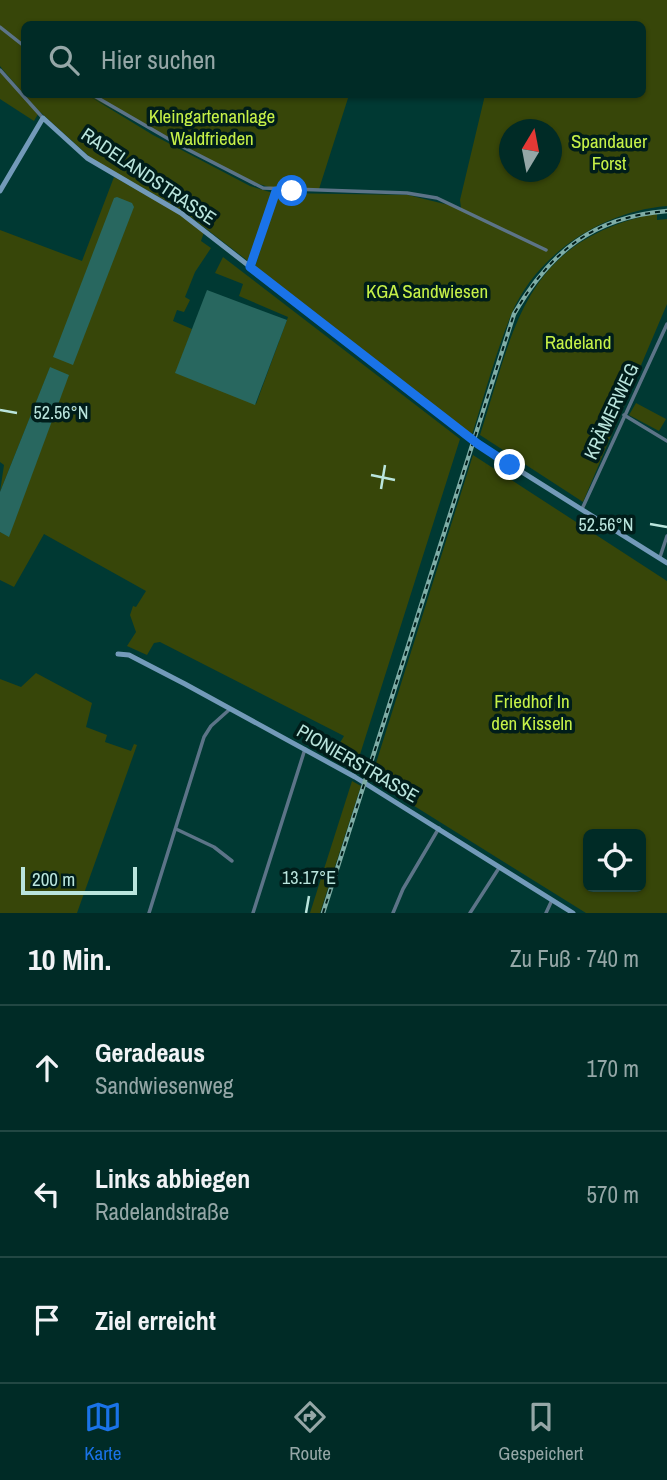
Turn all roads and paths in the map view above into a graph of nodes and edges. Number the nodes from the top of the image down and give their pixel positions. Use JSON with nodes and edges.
{"nodes":[{"id":1,"x":0,"y":27,"type":"edge"},
{"id":2,"x":21,"y":44,"type":"edge"},
{"id":3,"x":0,"y":70,"type":"edge"},
{"id":4,"x":21,"y":93,"type":"edge"},
{"id":5,"x":25,"y":98,"type":"edge"},
{"id":6,"x":98,"y":98,"type":"edge"},
{"id":7,"x":43,"y":118,"type":"junction"},
{"id":8,"x":0,"y":191,"type":"edge"},
{"id":9,"x":276,"y":191,"type":"junction"},
{"id":10,"x":546,"y":250,"type":"dead end"},
{"id":11,"x":250,"y":267,"type":"junction"},
{"id":12,"x":667,"y":324,"type":"edge"},
{"id":13,"x":624,"y":415,"type":"junction"},
{"id":14,"x":667,"y":441,"type":"edge"},
{"id":15,"x":582,"y":510,"type":"junction"},
{"id":16,"x":667,"y":536,"type":"edge"},
{"id":17,"x":660,"y":559,"type":"junction"},
{"id":18,"x":667,"y":564,"type":"edge"},
{"id":19,"x":118,"y":654,"type":"dead end"},
{"id":20,"x":230,"y":709,"type":"junction"},
{"id":21,"x":305,"y":749,"type":"junction"},
{"id":22,"x":439,"y":828,"type":"junction"},
{"id":23,"x":176,"y":829,"type":"junction"},
{"id":24,"x":232,"y":861,"type":"dead end"},
{"id":25,"x":499,"y":868,"type":"junction"},
{"id":26,"x":552,"y":901,"type":"junction"},
{"id":27,"x":149,"y":913,"type":"edge"},
{"id":28,"x":254,"y":913,"type":"edge"},
{"id":29,"x":393,"y":913,"type":"edge"},
{"id":30,"x":470,"y":913,"type":"edge"},
{"id":31,"x":546,"y":913,"type":"edge"},
{"id":32,"x":573,"y":913,"type":"edge"}],
"edges":[{"from":1,"to":2,"type":"street"},
{"from":3,"to":4,"type":"street","name":"RADELANDSTRASSE"},
{"from":5,"to":7,"type":"street","name":"RADELANDSTRASSE"},
{"from":6,"to":9,"type":"street"},
{"from":7,"to":8,"type":"street"},
{"from":7,"to":11,"type":"street","name":"RADELANDSTRASSE"},
{"from":9,"to":10,"type":"street"},
{"from":9,"to":11,"type":"street"},
{"from":11,"to":15,"type":"street","name":"RADELANDSTRASSE"},
{"from":12,"to":13,"type":"street","name":"KRÄMERWEG"},
{"from":13,"to":14,"type":"street"},
{"from":13,"to":15,"type":"street","name":"KRÄMERWEG"},
{"from":15,"to":17,"type":"street","name":"RADELANDSTRASSE"},
{"from":16,"to":17,"type":"street"},
{"from":17,"to":18,"type":"street","name":"RADELANDSTRASSE"},
{"from":19,"to":20,"type":"street","name":"PIONIERSTRASSE"},
{"from":20,"to":21,"type":"street","name":"PIONIERSTRASSE"},
{"from":20,"to":23,"type":"street"},
{"from":21,"to":22,"type":"street","name":"PIONIERSTRASSE"},
{"from":21,"to":28,"type":"street"},
{"from":22,"to":25,"type":"street","name":"PIONIERSTRASSE"},
{"from":22,"to":29,"type":"street"},
{"from":23,"to":24,"type":"street"},
{"from":23,"to":27,"type":"street"},
{"from":25,"to":26,"type":"street","name":"PIONIERSTRASSE"},
{"from":25,"to":30,"type":"street"},
{"from":26,"to":31,"type":"street"},
{"from":26,"to":32,"type":"street","name":"PIONIERSTRASSE"}]}
